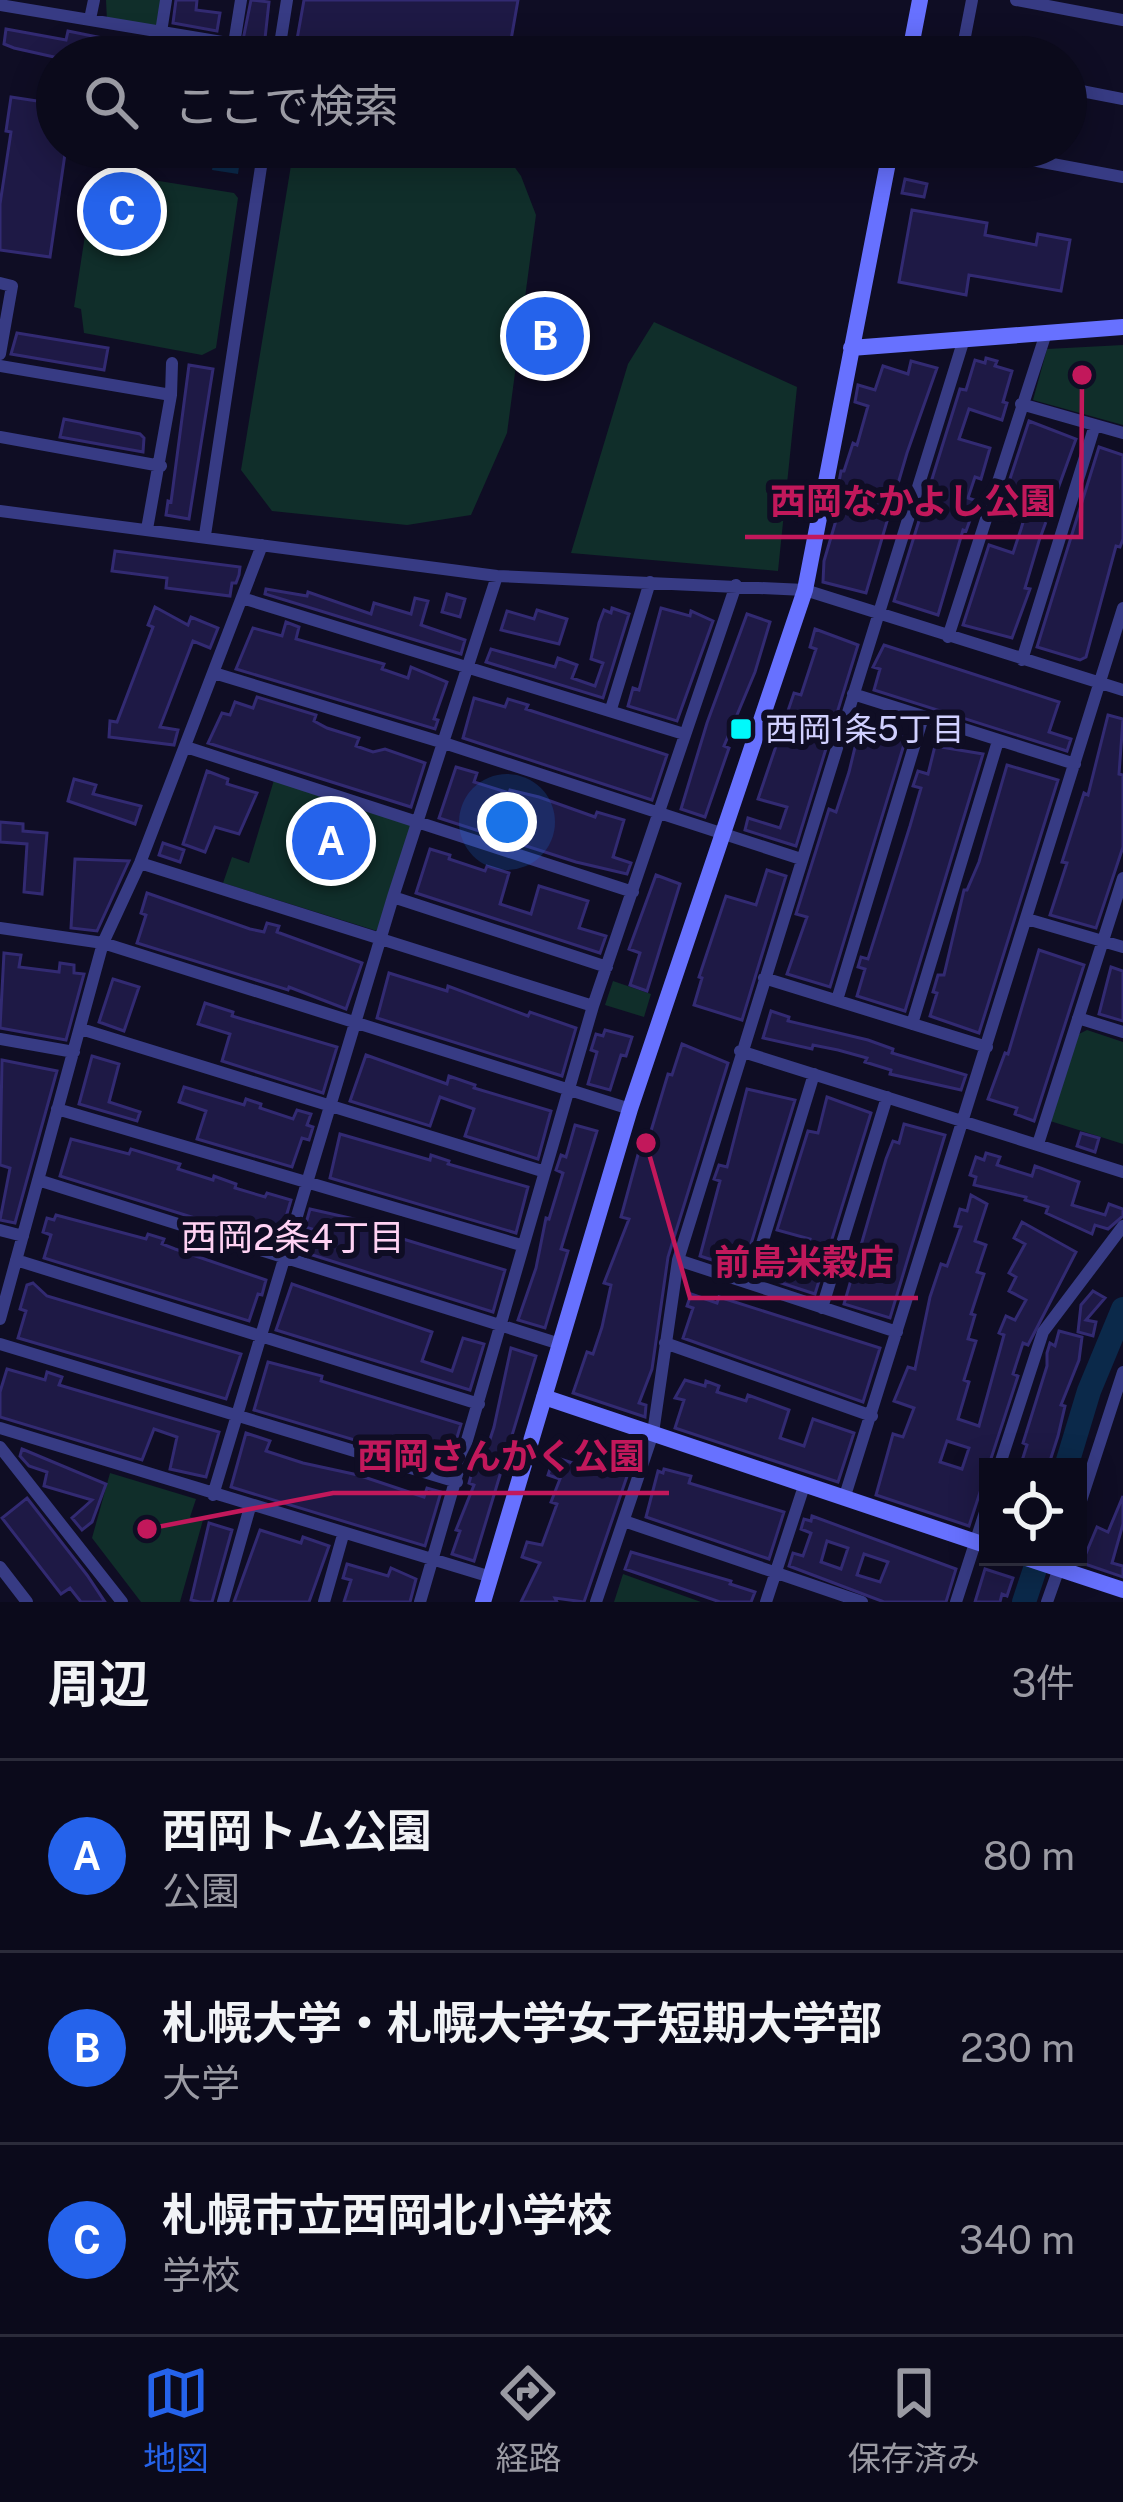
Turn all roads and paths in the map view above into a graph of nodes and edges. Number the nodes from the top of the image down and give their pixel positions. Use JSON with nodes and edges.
{"nodes":[{"id":1,"x":94,"y":0,"type":"edge"},
{"id":2,"x":166,"y":0,"type":"edge"},
{"id":3,"x":241,"y":0,"type":"edge"},
{"id":4,"x":287,"y":0,"type":"edge"},
{"id":5,"x":920,"y":0,"type":"edge"},
{"id":6,"x":972,"y":0,"type":"edge"},
{"id":7,"x":1016,"y":0,"type":"edge"},
{"id":8,"x":0,"y":3,"type":"edge"},
{"id":9,"x":90,"y":19,"type":"junction"},
{"id":10,"x":1123,"y":20,"type":"edge"},
{"id":11,"x":161,"y":32,"type":"junction"},
{"id":12,"x":185,"y":36,"type":"edge"},
{"id":13,"x":235,"y":36,"type":"edge"},
{"id":14,"x":281,"y":36,"type":"edge"},
{"id":15,"x":913,"y":36,"type":"edge"},
{"id":16,"x":965,"y":36,"type":"edge"},
{"id":17,"x":1087,"y":92,"type":"edge"},
{"id":18,"x":1123,"y":99,"type":"edge"},
{"id":19,"x":261,"y":168,"type":"edge"},
{"id":20,"x":887,"y":168,"type":"edge"},
{"id":21,"x":1075,"y":168,"type":"edge"},
{"id":22,"x":1123,"y":177,"type":"edge"},
{"id":23,"x":0,"y":283,"type":"edge"},
{"id":24,"x":1123,"y":327,"type":"edge"},
{"id":25,"x":1046,"y":333,"type":"junction"},
{"id":26,"x":964,"y":339,"type":"junction"},
{"id":27,"x":851,"y":349,"type":"junction"},
{"id":28,"x":0,"y":354,"type":"edge"},
{"id":29,"x":172,"y":363,"type":"dead end"},
{"id":30,"x":0,"y":366,"type":"edge"},
{"id":31,"x":171,"y":395,"type":"junction"},
{"id":32,"x":1021,"y":404,"type":"junction"},
{"id":33,"x":1095,"y":425,"type":"junction"},
{"id":34,"x":1123,"y":433,"type":"edge"},
{"id":35,"x":0,"y":437,"type":"edge"},
{"id":36,"x":160,"y":466,"type":"junction"},
{"id":37,"x":0,"y":511,"type":"edge"},
{"id":38,"x":147,"y":529,"type":"junction"},
{"id":39,"x":205,"y":535,"type":"junction"},
{"id":40,"x":262,"y":545,"type":"junction"},
{"id":41,"x":497,"y":575,"type":"junction"},
{"id":42,"x":650,"y":582,"type":"junction"},
{"id":43,"x":736,"y":585,"type":"junction"},
{"id":44,"x":805,"y":590,"type":"junction"},
{"id":45,"x":242,"y":598,"type":"junction"},
{"id":46,"x":1123,"y":608,"type":"edge"},
{"id":47,"x":878,"y":613,"type":"junction"},
{"id":48,"x":948,"y":637,"type":"junction"},
{"id":49,"x":1022,"y":660,"type":"junction"},
{"id":50,"x":468,"y":667,"type":"junction"},
{"id":51,"x":214,"y":673,"type":"junction"},
{"id":52,"x":1100,"y":683,"type":"junction"},
{"id":53,"x":1123,"y":690,"type":"edge"},
{"id":54,"x":853,"y":694,"type":"junction"},
{"id":55,"x":611,"y":709,"type":"junction"},
{"id":56,"x":923,"y":717,"type":"junction"},
{"id":57,"x":685,"y":734,"type":"junction"},
{"id":58,"x":998,"y":741,"type":"junction"},
{"id":59,"x":444,"y":742,"type":"junction"},
{"id":60,"x":186,"y":748,"type":"junction"},
{"id":61,"x":1075,"y":764,"type":"junction"},
{"id":62,"x":659,"y":813,"type":"junction"},
{"id":63,"x":418,"y":821,"type":"junction"},
{"id":64,"x":722,"y":833,"type":"junction"},
{"id":65,"x":801,"y":859,"type":"junction"},
{"id":66,"x":140,"y":863,"type":"junction"},
{"id":67,"x":1123,"y":878,"type":"edge"},
{"id":68,"x":634,"y":892,"type":"junction"},
{"id":69,"x":393,"y":897,"type":"junction"},
{"id":70,"x":1027,"y":919,"type":"junction"},
{"id":71,"x":0,"y":928,"type":"edge"},
{"id":72,"x":381,"y":939,"type":"junction"},
{"id":73,"x":1103,"y":941,"type":"junction"},
{"id":74,"x":103,"y":943,"type":"junction"},
{"id":75,"x":1123,"y":947,"type":"edge"},
{"id":76,"x":607,"y":967,"type":"junction"},
{"id":77,"x":764,"y":978,"type":"junction"},
{"id":78,"x":837,"y":1000,"type":"junction"},
{"id":79,"x":593,"y":1006,"type":"junction"},
{"id":80,"x":1078,"y":1018,"type":"junction"},
{"id":81,"x":356,"y":1023,"type":"junction"},
{"id":82,"x":912,"y":1024,"type":"junction"},
{"id":83,"x":80,"y":1030,"type":"junction"},
{"id":84,"x":1123,"y":1032,"type":"edge"},
{"id":85,"x":0,"y":1039,"type":"edge"},
{"id":86,"x":987,"y":1047,"type":"junction"},
{"id":87,"x":740,"y":1051,"type":"junction"},
{"id":88,"x":74,"y":1052,"type":"junction"},
{"id":89,"x":814,"y":1074,"type":"junction"},
{"id":90,"x":568,"y":1090,"type":"junction"},
{"id":91,"x":887,"y":1097,"type":"junction"},
{"id":92,"x":333,"y":1105,"type":"junction"},
{"id":93,"x":57,"y":1109,"type":"junction"},
{"id":94,"x":630,"y":1109,"type":"junction"},
{"id":95,"x":963,"y":1121,"type":"junction"},
{"id":96,"x":1038,"y":1144,"type":"junction"},
{"id":97,"x":542,"y":1171,"type":"junction"},
{"id":98,"x":1123,"y":1172,"type":"edge"},
{"id":99,"x":38,"y":1180,"type":"junction"},
{"id":100,"x":308,"y":1183,"type":"junction"},
{"id":101,"x":1123,"y":1226,"type":"edge"},
{"id":102,"x":0,"y":1230,"type":"edge"},
{"id":103,"x":23,"y":1236,"type":"junction"},
{"id":104,"x":521,"y":1246,"type":"junction"},
{"id":105,"x":283,"y":1258,"type":"junction"},
{"id":106,"x":16,"y":1260,"type":"junction"},
{"id":107,"x":678,"y":1260,"type":"junction"},
{"id":108,"x":750,"y":1283,"type":"junction"},
{"id":109,"x":822,"y":1308,"type":"junction"},
{"id":110,"x":0,"y":1319,"type":"edge"},
{"id":111,"x":501,"y":1327,"type":"junction"},
{"id":112,"x":897,"y":1332,"type":"junction"},
{"id":113,"x":260,"y":1337,"type":"junction"},
{"id":114,"x":665,"y":1343,"type":"junction"},
{"id":115,"x":0,"y":1344,"type":"edge"},
{"id":116,"x":560,"y":1344,"type":"junction"},
{"id":117,"x":1123,"y":1372,"type":"edge"},
{"id":118,"x":544,"y":1397,"type":"junction"},
{"id":119,"x":479,"y":1404,"type":"junction"},
{"id":120,"x":236,"y":1415,"type":"junction"},
{"id":121,"x":872,"y":1416,"type":"junction"},
{"id":122,"x":0,"y":1428,"type":"edge"},
{"id":123,"x":653,"y":1433,"type":"junction"},
{"id":124,"x":0,"y":1447,"type":"edge"},
{"id":125,"x":1002,"y":1458,"type":"edge"},
{"id":126,"x":457,"y":1482,"type":"junction"},
{"id":127,"x":1087,"y":1482,"type":"edge"},
{"id":128,"x":804,"y":1486,"type":"junction"},
{"id":129,"x":213,"y":1495,"type":"junction"},
{"id":130,"x":844,"y":1499,"type":"junction"},
{"id":131,"x":250,"y":1507,"type":"junction"},
{"id":132,"x":624,"y":1521,"type":"junction"},
{"id":133,"x":344,"y":1534,"type":"junction"},
{"id":134,"x":979,"y":1543,"type":"edge"},
{"id":135,"x":979,"y":1551,"type":"edge"},
{"id":136,"x":433,"y":1560,"type":"junction"},
{"id":137,"x":1057,"y":1566,"type":"edge"},
{"id":138,"x":1063,"y":1566,"type":"edge"},
{"id":139,"x":0,"y":1567,"type":"edge"},
{"id":140,"x":776,"y":1574,"type":"junction"},
{"id":141,"x":491,"y":1577,"type":"junction"},
{"id":142,"x":1123,"y":1590,"type":"edge"},
{"id":143,"x":856,"y":1601,"type":"edge"},
{"id":144,"x":27,"y":1602,"type":"edge"},
{"id":145,"x":122,"y":1602,"type":"edge"},
{"id":146,"x":224,"y":1602,"type":"edge"},
{"id":147,"x":324,"y":1602,"type":"edge"},
{"id":148,"x":420,"y":1602,"type":"edge"},
{"id":149,"x":483,"y":1602,"type":"edge"},
{"id":150,"x":596,"y":1602,"type":"edge"},
{"id":151,"x":766,"y":1602,"type":"edge"},
{"id":152,"x":956,"y":1602,"type":"edge"},
{"id":153,"x":1047,"y":1602,"type":"edge"}],
"edges":[{"from":1,"to":9,"type":"street"},
{"from":2,"to":11,"type":"street"},
{"from":3,"to":13,"type":"street"},
{"from":4,"to":14,"type":"street"},
{"from":5,"to":15,"type":"street"},
{"from":6,"to":16,"type":"street"},
{"from":7,"to":10,"type":"street"},
{"from":8,"to":9,"type":"street"},
{"from":9,"to":11,"type":"street"},
{"from":11,"to":12,"type":"street"},
{"from":17,"to":18,"type":"street"},
{"from":19,"to":39,"type":"street"},
{"from":20,"to":27,"type":"street"},
{"from":21,"to":22,"type":"street"},
{"from":23,"to":28,"type":"street"},
{"from":24,"to":25,"type":"street"},
{"from":25,"to":26,"type":"street"},
{"from":25,"to":32,"type":"street"},
{"from":26,"to":27,"type":"street"},
{"from":26,"to":47,"type":"street"},
{"from":27,"to":44,"type":"street"},
{"from":29,"to":31,"type":"street"},
{"from":30,"to":31,"type":"street"},
{"from":31,"to":36,"type":"street"},
{"from":32,"to":33,"type":"street"},
{"from":32,"to":48,"type":"street"},
{"from":33,"to":34,"type":"street"},
{"from":33,"to":49,"type":"street"},
{"from":35,"to":36,"type":"street"},
{"from":36,"to":38,"type":"street"},
{"from":37,"to":38,"type":"street"},
{"from":38,"to":39,"type":"street"},
{"from":39,"to":40,"type":"street"},
{"from":40,"to":41,"type":"street"},
{"from":40,"to":45,"type":"street"},
{"from":41,"to":42,"type":"street"},
{"from":41,"to":50,"type":"street"},
{"from":42,"to":43,"type":"street"},
{"from":42,"to":55,"type":"street"},
{"from":43,"to":44,"type":"street"},
{"from":43,"to":57,"type":"street"},
{"from":44,"to":47,"type":"street"},
{"from":44,"to":64,"type":"street"},
{"from":45,"to":50,"type":"street"},
{"from":45,"to":51,"type":"street"},
{"from":46,"to":52,"type":"street"},
{"from":47,"to":48,"type":"street"},
{"from":47,"to":54,"type":"street"},
{"from":48,"to":49,"type":"street"},
{"from":49,"to":52,"type":"street"},
{"from":50,"to":55,"type":"street"},
{"from":50,"to":59,"type":"street"},
{"from":51,"to":59,"type":"street"},
{"from":51,"to":60,"type":"street"},
{"from":52,"to":53,"type":"street"},
{"from":52,"to":61,"type":"street"},
{"from":54,"to":56,"type":"street"},
{"from":54,"to":65,"type":"street"},
{"from":55,"to":57,"type":"street"},
{"from":56,"to":58,"type":"street"},
{"from":56,"to":78,"type":"street"},
{"from":57,"to":62,"type":"street"},
{"from":58,"to":61,"type":"street"},
{"from":58,"to":82,"type":"street"},
{"from":59,"to":62,"type":"street"},
{"from":59,"to":63,"type":"street"},
{"from":60,"to":63,"type":"street"},
{"from":60,"to":66,"type":"street"},
{"from":61,"to":70,"type":"street"},
{"from":62,"to":64,"type":"street"},
{"from":62,"to":68,"type":"street"},
{"from":63,"to":68,"type":"street"},
{"from":63,"to":69,"type":"street"},
{"from":64,"to":65,"type":"street"},
{"from":64,"to":94,"type":"street"},
{"from":65,"to":77,"type":"street"},
{"from":66,"to":72,"type":"street"},
{"from":66,"to":74,"type":"street"},
{"from":67,"to":73,"type":"street"},
{"from":68,"to":76,"type":"street"},
{"from":69,"to":72,"type":"street"},
{"from":69,"to":76,"type":"street"},
{"from":70,"to":73,"type":"street"},
{"from":70,"to":86,"type":"street"},
{"from":71,"to":74,"type":"street"},
{"from":72,"to":79,"type":"street"},
{"from":72,"to":81,"type":"street"},
{"from":73,"to":75,"type":"street"},
{"from":73,"to":80,"type":"street"},
{"from":74,"to":81,"type":"street"},
{"from":74,"to":83,"type":"street"},
{"from":76,"to":79,"type":"street"},
{"from":77,"to":78,"type":"street"},
{"from":77,"to":87,"type":"street"},
{"from":78,"to":82,"type":"street"},
{"from":79,"to":90,"type":"street"},
{"from":80,"to":84,"type":"street"},
{"from":80,"to":96,"type":"street"},
{"from":81,"to":90,"type":"street"},
{"from":81,"to":92,"type":"street"},
{"from":82,"to":86,"type":"street"},
{"from":83,"to":88,"type":"street"},
{"from":83,"to":92,"type":"street"},
{"from":85,"to":88,"type":"street"},
{"from":86,"to":95,"type":"street"},
{"from":87,"to":89,"type":"street"},
{"from":87,"to":107,"type":"street"},
{"from":88,"to":93,"type":"street"},
{"from":89,"to":91,"type":"street"},
{"from":89,"to":108,"type":"street"},
{"from":90,"to":94,"type":"street"},
{"from":90,"to":97,"type":"street"},
{"from":91,"to":95,"type":"street"},
{"from":91,"to":109,"type":"street"},
{"from":92,"to":97,"type":"street"},
{"from":92,"to":100,"type":"street"},
{"from":93,"to":99,"type":"street"},
{"from":93,"to":100,"type":"street"},
{"from":94,"to":116,"type":"street"},
{"from":95,"to":96,"type":"street"},
{"from":95,"to":112,"type":"street"},
{"from":96,"to":98,"type":"street"},
{"from":97,"to":104,"type":"street"},
{"from":99,"to":103,"type":"street"},
{"from":99,"to":105,"type":"street"},
{"from":100,"to":104,"type":"street"},
{"from":100,"to":105,"type":"street"},
{"from":101,"to":125,"type":"street"},
{"from":102,"to":103,"type":"street"},
{"from":103,"to":106,"type":"street"},
{"from":104,"to":111,"type":"street"},
{"from":105,"to":111,"type":"street"},
{"from":105,"to":113,"type":"street"},
{"from":106,"to":110,"type":"street"},
{"from":106,"to":113,"type":"street"},
{"from":107,"to":108,"type":"street"},
{"from":107,"to":114,"type":"street"},
{"from":108,"to":109,"type":"street"},
{"from":109,"to":112,"type":"street"},
{"from":111,"to":116,"type":"street"},
{"from":111,"to":119,"type":"street"},
{"from":112,"to":121,"type":"street"},
{"from":113,"to":119,"type":"street"},
{"from":113,"to":120,"type":"street"},
{"from":114,"to":121,"type":"street"},
{"from":114,"to":123,"type":"street"},
{"from":115,"to":120,"type":"street"},
{"from":116,"to":118,"type":"street"},
{"from":117,"to":127,"type":"street"},
{"from":118,"to":123,"type":"street"},
{"from":118,"to":141,"type":"street"},
{"from":119,"to":126,"type":"street"},
{"from":120,"to":126,"type":"street"},
{"from":120,"to":129,"type":"street"},
{"from":121,"to":130,"type":"street"},
{"from":122,"to":129,"type":"street"},
{"from":123,"to":128,"type":"street"},
{"from":123,"to":132,"type":"street"},
{"from":124,"to":145,"type":"street"},
{"from":126,"to":136,"type":"street"},
{"from":128,"to":130,"type":"street"},
{"from":128,"to":140,"type":"street"},
{"from":129,"to":131,"type":"street"},
{"from":130,"to":134,"type":"street"},
{"from":131,"to":133,"type":"street"},
{"from":131,"to":146,"type":"street"},
{"from":132,"to":140,"type":"street"},
{"from":132,"to":150,"type":"street"},
{"from":133,"to":136,"type":"street"},
{"from":133,"to":147,"type":"street"},
{"from":135,"to":152,"type":"street"},
{"from":136,"to":141,"type":"street"},
{"from":136,"to":148,"type":"street"},
{"from":137,"to":153,"type":"street"},
{"from":138,"to":142,"type":"street"},
{"from":139,"to":144,"type":"street"},
{"from":140,"to":143,"type":"street"},
{"from":140,"to":151,"type":"street"},
{"from":141,"to":149,"type":"street"}]}
